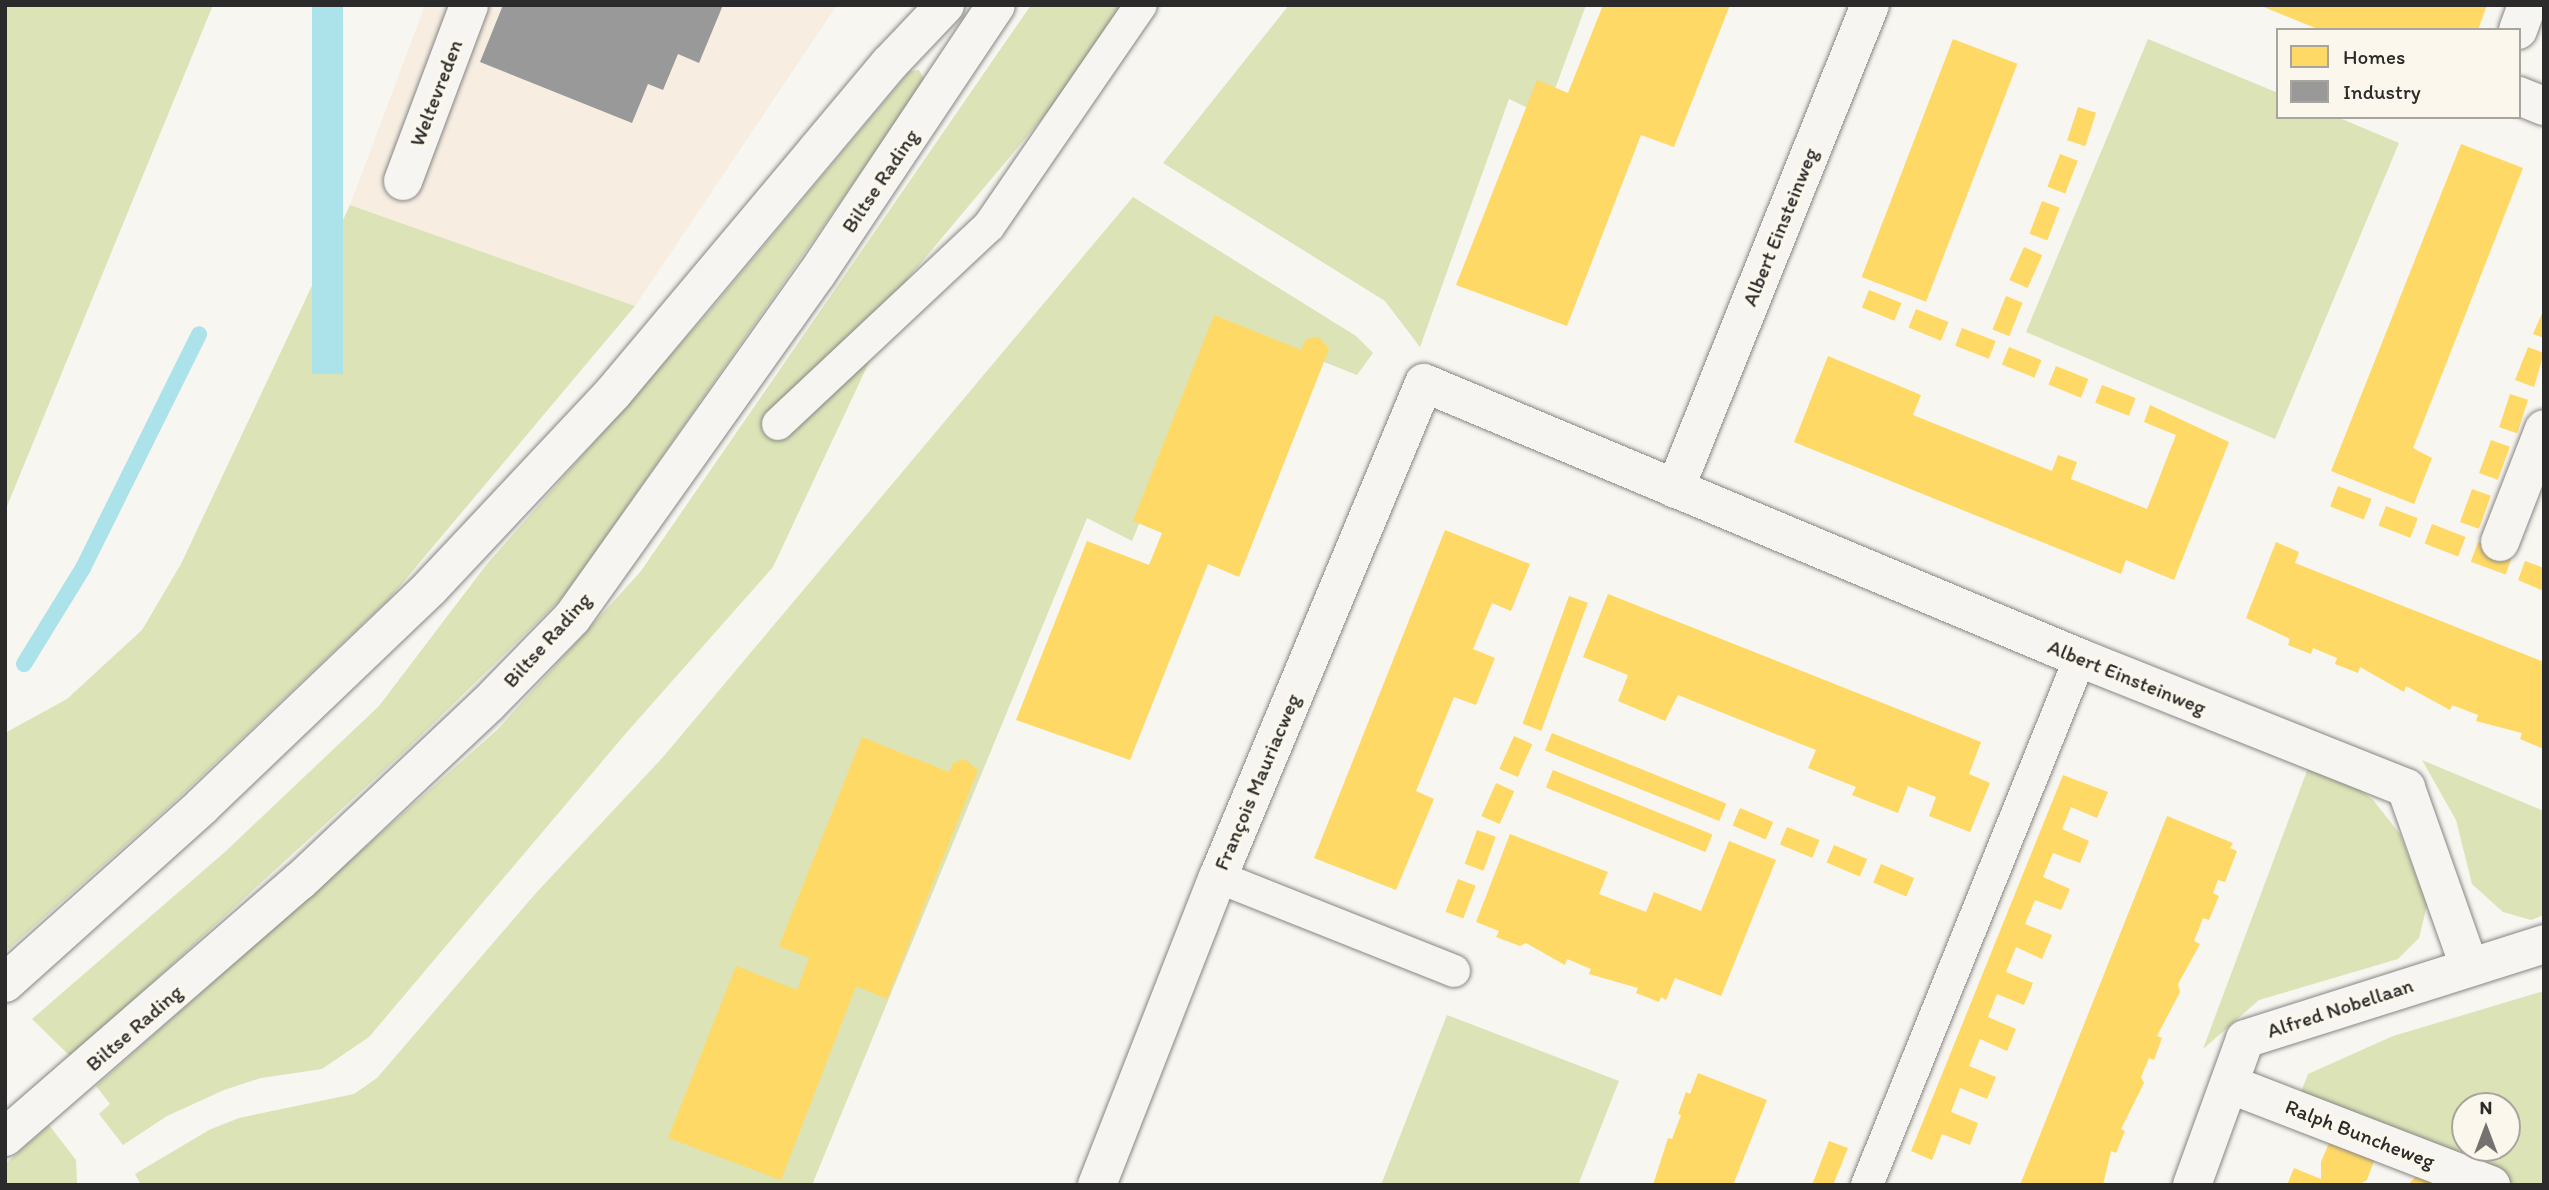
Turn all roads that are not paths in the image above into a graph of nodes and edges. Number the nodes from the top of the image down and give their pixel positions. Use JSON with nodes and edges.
{"nodes":[{"id":1,"x":469,"y":5,"type":"edge"},
{"id":2,"x":944,"y":5,"type":"edge"},
{"id":3,"x":996,"y":5,"type":"edge"},
{"id":4,"x":1141,"y":5,"type":"edge"},
{"id":5,"x":1870,"y":5,"type":"edge"},
{"id":6,"x":2527,"y":5,"type":"edge"},
{"id":7,"x":2519,"y":28,"type":"edge"},
{"id":8,"x":2521,"y":97,"type":"edge"},
{"id":9,"x":2544,"y":106,"type":"edge"},
{"id":10,"x":402,"y":181,"type":"dead end"},
{"id":11,"x":1424,"y":383,"type":"joint"},
{"id":12,"x":778,"y":424,"type":"dead end"},
{"id":13,"x":2544,"y":429,"type":"edge"},
{"id":14,"x":1675,"y":489,"type":"junction"},
{"id":15,"x":2500,"y":542,"type":"dead end"},
{"id":16,"x":2080,"y":658,"type":"junction"},
{"id":17,"x":1218,"y":877,"type":"junction"},
{"id":18,"x":2544,"y":944,"type":"edge"},
{"id":19,"x":2469,"y":966,"type":"junction"},
{"id":20,"x":1454,"y":971,"type":"dead end"},
{"id":21,"x":5,"y":983,"type":"edge"},
{"id":22,"x":2229,"y":1084,"type":"junction"},
{"id":23,"x":5,"y":1137,"type":"edge"},
{"id":24,"x":1097,"y":1185,"type":"edge"},
{"id":25,"x":1867,"y":1185,"type":"edge"},
{"id":26,"x":2192,"y":1185,"type":"edge"},
{"id":27,"x":2491,"y":1185,"type":"edge"}],
"edges":[{"from":1,"to":10,"type":"street","name":"Weltevreden"},
{"from":2,"to":21,"type":"street"},
{"from":3,"to":23,"type":"street","name":"Biltse Rading"},
{"from":4,"to":12,"type":"lane"},
{"from":5,"to":14,"type":"street","name":"Albert Einsteinweg"},
{"from":6,"to":7,"type":"street"},
{"from":8,"to":9,"type":"street"},
{"from":11,"to":14,"type":"street","name":"Albert Einsteinweg"},
{"from":11,"to":17,"type":"street","name":"François Mauriacweg"},
{"from":13,"to":15,"type":"street"},
{"from":14,"to":16,"type":"street","name":"Albert Einsteinweg"},
{"from":16,"to":19,"type":"street","name":"Albert Einsteinweg"},
{"from":16,"to":25,"type":"lane"},
{"from":17,"to":20,"type":"lane"},
{"from":17,"to":24,"type":"street","name":"François Mauriacweg"},
{"from":18,"to":19,"type":"street","name":"Alfred Nobellaan"},
{"from":19,"to":22,"type":"street","name":"Alfred Nobellaan"},
{"from":22,"to":26,"type":"street","name":"Alfred Nobellaan"},
{"from":22,"to":27,"type":"street","name":"Ralph Buncheweg"}]}
